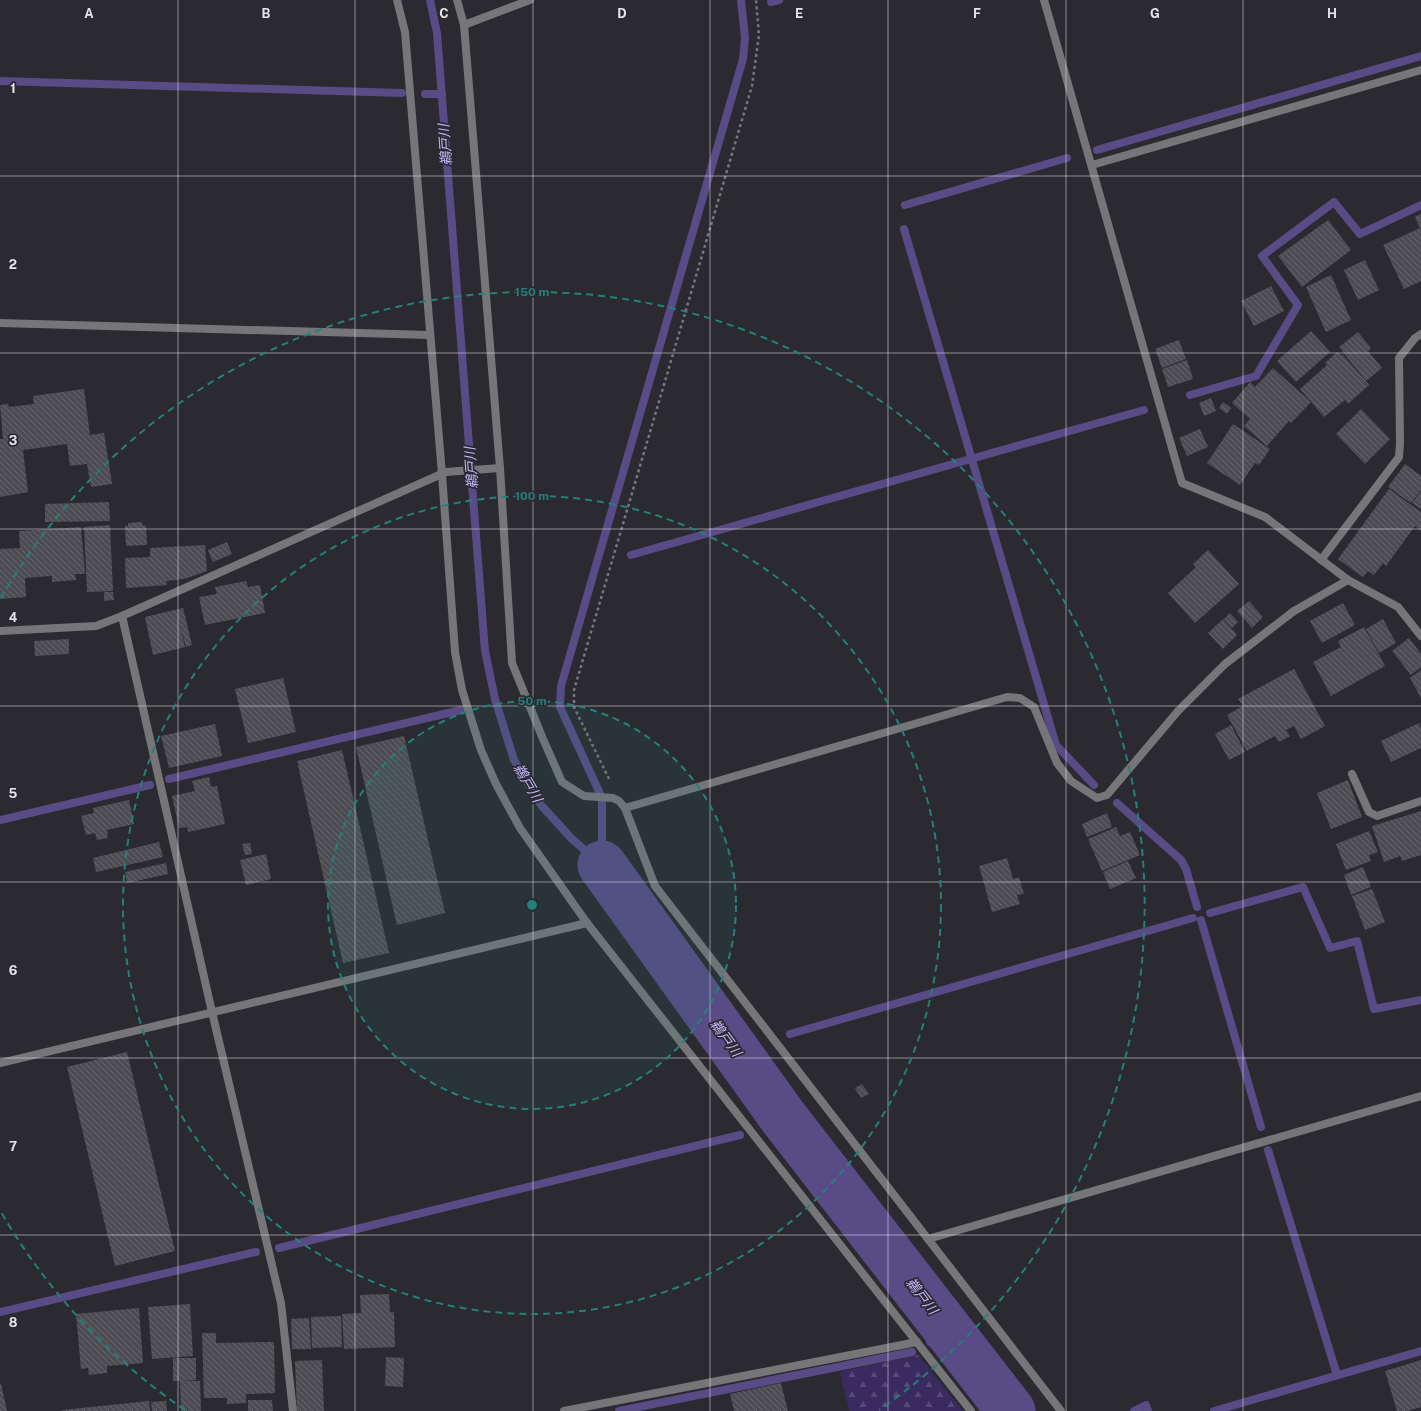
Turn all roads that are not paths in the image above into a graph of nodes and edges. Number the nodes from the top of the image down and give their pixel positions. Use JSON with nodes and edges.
{"nodes":[{"id":1,"x":397,"y":0,"type":"edge"},
{"id":2,"x":457,"y":0,"type":"edge"},
{"id":3,"x":530,"y":0,"type":"edge"},
{"id":4,"x":1044,"y":0,"type":"edge"},
{"id":5,"x":464,"y":25,"type":"junction"},
{"id":6,"x":1421,"y":70,"type":"edge"},
{"id":7,"x":1092,"y":165,"type":"junction"},
{"id":8,"x":0,"y":323,"type":"edge"},
{"id":9,"x":430,"y":334,"type":"junction"},
{"id":10,"x":1421,"y":334,"type":"edge"},
{"id":11,"x":500,"y":468,"type":"junction"},
{"id":12,"x":444,"y":473,"type":"junction"},
{"id":13,"x":1321,"y":560,"type":"junction"},
{"id":14,"x":1348,"y":580,"type":"junction"},
{"id":15,"x":122,"y":616,"type":"junction"},
{"id":16,"x":0,"y":631,"type":"edge"},
{"id":17,"x":1421,"y":636,"type":"edge"},
{"id":18,"x":1352,"y":774,"type":"dead end"},
{"id":19,"x":1421,"y":801,"type":"edge"},
{"id":20,"x":625,"y":808,"type":"junction"},
{"id":21,"x":587,"y":923,"type":"junction"},
{"id":22,"x":212,"y":1012,"type":"junction"},
{"id":23,"x":0,"y":1063,"type":"edge"},
{"id":24,"x":1421,"y":1096,"type":"edge"},
{"id":25,"x":928,"y":1238,"type":"junction"},
{"id":26,"x":917,"y":1342,"type":"junction"},
{"id":27,"x":293,"y":1411,"type":"edge"},
{"id":28,"x":564,"y":1411,"type":"edge"},
{"id":29,"x":971,"y":1411,"type":"edge"},
{"id":30,"x":1061,"y":1411,"type":"edge"}],
"edges":[{"from":1,"to":9,"type":"street"},
{"from":2,"to":5,"type":"street"},
{"from":3,"to":5,"type":"street"},
{"from":4,"to":7,"type":"street"},
{"from":5,"to":11,"type":"street"},
{"from":6,"to":7,"type":"street"},
{"from":7,"to":13,"type":"street"},
{"from":8,"to":9,"type":"street"},
{"from":9,"to":12,"type":"street"},
{"from":10,"to":13,"type":"street"},
{"from":11,"to":12,"type":"street"},
{"from":11,"to":20,"type":"street"},
{"from":12,"to":15,"type":"street"},
{"from":12,"to":21,"type":"street"},
{"from":13,"to":14,"type":"street"},
{"from":14,"to":17,"type":"street"},
{"from":14,"to":20,"type":"street"},
{"from":15,"to":16,"type":"street"},
{"from":15,"to":22,"type":"street"},
{"from":18,"to":19,"type":"street"},
{"from":20,"to":25,"type":"street"},
{"from":21,"to":22,"type":"street"},
{"from":21,"to":26,"type":"street"},
{"from":22,"to":23,"type":"street"},
{"from":22,"to":27,"type":"street"},
{"from":24,"to":25,"type":"street"},
{"from":25,"to":30,"type":"street"},
{"from":26,"to":28,"type":"street"},
{"from":26,"to":29,"type":"street"}]}
